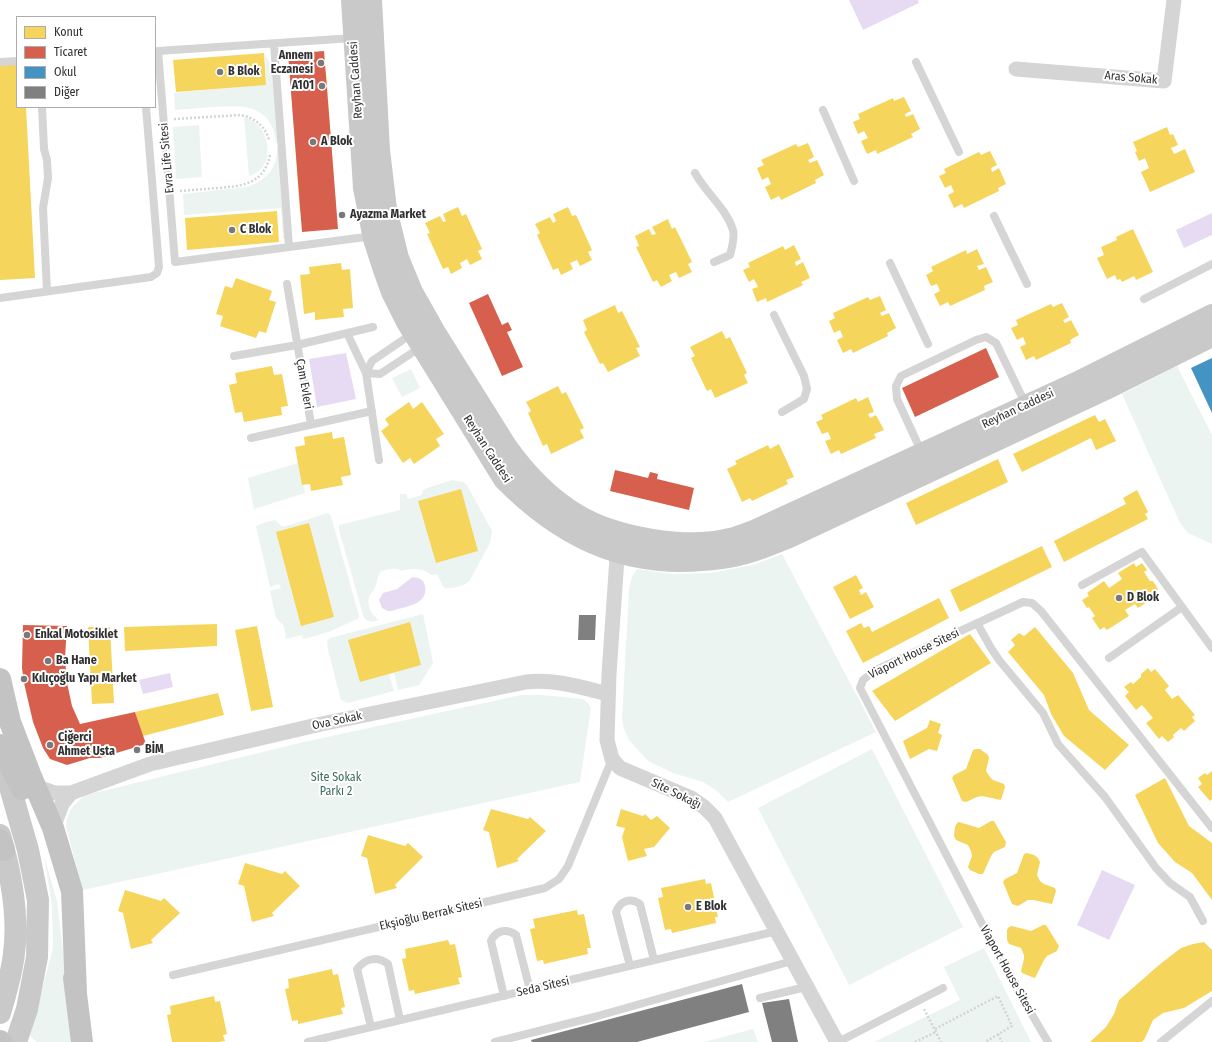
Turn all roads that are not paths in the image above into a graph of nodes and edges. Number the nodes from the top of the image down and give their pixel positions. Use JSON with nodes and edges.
{"nodes":[{"id":1,"x":352,"y":0,"type":"edge"},
{"id":2,"x":371,"y":0,"type":"edge"},
{"id":3,"x":1174,"y":0,"type":"edge"},
{"id":4,"x":353,"y":38,"type":"junction"},
{"id":5,"x":274,"y":44,"type":"junction"},
{"id":6,"x":16,"y":61,"type":"edge"},
{"id":7,"x":0,"y":62,"type":"edge"},
{"id":8,"x":916,"y":62,"type":"dead end"},
{"id":9,"x":1016,"y":69,"type":"dead end"},
{"id":10,"x":42,"y":108,"type":"edge"},
{"id":11,"x":146,"y":108,"type":"edge"},
{"id":12,"x":823,"y":110,"type":"dead end"},
{"id":13,"x":959,"y":152,"type":"dead end"},
{"id":14,"x":695,"y":173,"type":"dead end"},
{"id":15,"x":854,"y":181,"type":"dead end"},
{"id":16,"x":994,"y":216,"type":"dead end"},
{"id":17,"x":373,"y":236,"type":"junction"},
{"id":18,"x":289,"y":247,"type":"junction"},
{"id":19,"x":714,"y":262,"type":"dead end"},
{"id":20,"x":890,"y":263,"type":"dead end"},
{"id":21,"x":1212,"y":264,"type":"edge"},
{"id":22,"x":287,"y":284,"type":"dead end"},
{"id":23,"x":1027,"y":284,"type":"dead end"},
{"id":24,"x":47,"y":291,"type":"junction"},
{"id":25,"x":0,"y":298,"type":"edge"},
{"id":26,"x":1144,"y":299,"type":"dead end"},
{"id":27,"x":774,"y":315,"type":"dead end"},
{"id":28,"x":1212,"y":315,"type":"edge"},
{"id":29,"x":373,"y":327,"type":"dead end"},
{"id":30,"x":347,"y":333,"type":"junction"},
{"id":31,"x":1212,"y":336,"type":"edge"},
{"id":32,"x":422,"y":337,"type":"junction"},
{"id":33,"x":928,"y":344,"type":"dead end"},
{"id":34,"x":297,"y":345,"type":"junction"},
{"id":35,"x":234,"y":356,"type":"dead end"},
{"id":36,"x":366,"y":373,"type":"junction"},
{"id":37,"x":1026,"y":406,"type":"junction"},
{"id":38,"x":372,"y":411,"type":"junction"},
{"id":39,"x":782,"y":412,"type":"dead end"},
{"id":40,"x":311,"y":424,"type":"junction"},
{"id":41,"x":251,"y":438,"type":"dead end"},
{"id":42,"x":922,"y":453,"type":"junction"},
{"id":43,"x":379,"y":460,"type":"dead end"},
{"id":44,"x":826,"y":509,"type":"junction"},
{"id":45,"x":618,"y":542,"type":"junction"},
{"id":46,"x":1082,"y":586,"type":"dead end"},
{"id":47,"x":1182,"y":607,"type":"junction"},
{"id":48,"x":977,"y":623,"type":"junction"},
{"id":49,"x":1212,"y":648,"type":"edge"},
{"id":50,"x":1109,"y":658,"type":"dead end"},
{"id":51,"x":0,"y":679,"type":"edge"},
{"id":52,"x":608,"y":694,"type":"junction"},
{"id":53,"x":0,"y":744,"type":"edge"},
{"id":54,"x":0,"y":750,"type":"edge"},
{"id":55,"x":612,"y":759,"type":"junction"},
{"id":56,"x":35,"y":786,"type":"junction"},
{"id":57,"x":71,"y":793,"type":"junction"},
{"id":58,"x":53,"y":828,"type":"junction"},
{"id":59,"x":1212,"y":828,"type":"edge"},
{"id":60,"x":1,"y":841,"type":"edge"},
{"id":61,"x":1203,"y":921,"type":"dead end"},
{"id":62,"x":777,"y":931,"type":"junction"},
{"id":63,"x":654,"y":960,"type":"junction"},
{"id":64,"x":792,"y":961,"type":"junction"},
{"id":65,"x":630,"y":966,"type":"junction"},
{"id":66,"x":173,"y":975,"type":"dead end"},
{"id":67,"x":806,"y":987,"type":"junction"},
{"id":68,"x":942,"y":988,"type":"dead end"},
{"id":69,"x":530,"y":990,"type":"junction"},
{"id":70,"x":76,"y":993,"type":"junction"},
{"id":71,"x":504,"y":996,"type":"junction"},
{"id":72,"x":760,"y":998,"type":"dead end"},
{"id":73,"x":1212,"y":1000,"type":"edge"},
{"id":74,"x":0,"y":1012,"type":"edge"},
{"id":75,"x":400,"y":1020,"type":"junction"},
{"id":76,"x":371,"y":1027,"type":"junction"},
{"id":77,"x":1163,"y":1041,"type":"edge"},
{"id":78,"x":16,"y":1042,"type":"edge"},
{"id":79,"x":82,"y":1042,"type":"edge"},
{"id":80,"x":308,"y":1042,"type":"edge"},
{"id":81,"x":495,"y":1042,"type":"edge"},
{"id":82,"x":838,"y":1042,"type":"edge"},
{"id":83,"x":1048,"y":1042,"type":"edge"}],
"edges":[{"from":1,"to":4,"type":"main road","name":"Reyhan Caddesi"},
{"from":2,"to":32,"type":"main road","name":"Reyhan Caddesi"},
{"from":3,"to":9,"type":"street","name":"Aras Sokak"},
{"from":4,"to":5,"type":"lane","name":"Evra Life Sitesi"},
{"from":4,"to":17,"type":"main road","name":"Reyhan Caddesi"},
{"from":5,"to":18,"type":"lane"},
{"from":5,"to":18,"type":"lane","name":"Evra Life Sitesi"},
{"from":6,"to":7,"type":"lane"},
{"from":8,"to":13,"type":"lane"},
{"from":10,"to":24,"type":"lane"},
{"from":11,"to":24,"type":"lane"},
{"from":12,"to":15,"type":"lane"},
{"from":14,"to":19,"type":"lane"},
{"from":16,"to":23,"type":"lane"},
{"from":17,"to":18,"type":"lane","name":"Evra Life Sitesi"},
{"from":17,"to":32,"type":"main road","name":"Reyhan Caddesi"},
{"from":20,"to":33,"type":"lane"},
{"from":21,"to":26,"type":"lane"},
{"from":22,"to":34,"type":"lane","name":"Çam Evleri"},
{"from":24,"to":25,"type":"lane"},
{"from":27,"to":39,"type":"lane"},
{"from":28,"to":37,"type":"main road","name":"Reyhan Caddesi"},
{"from":29,"to":30,"type":"lane","name":"Çam Evleri"},
{"from":30,"to":34,"type":"lane","name":"Çam Evleri"},
{"from":30,"to":36,"type":"lane"},
{"from":31,"to":44,"type":"main road","name":"Reyhan Caddesi"},
{"from":32,"to":36,"type":"lane"},
{"from":32,"to":36,"type":"lane"},
{"from":32,"to":45,"type":"main road","name":"Reyhan Caddesi"},
{"from":34,"to":35,"type":"lane","name":"Çam Evleri"},
{"from":34,"to":40,"type":"lane","name":"Çam Evleri"},
{"from":36,"to":38,"type":"lane"},
{"from":37,"to":42,"type":"main road","name":"Reyhan Caddesi"},
{"from":37,"to":42,"type":"lane"},
{"from":38,"to":40,"type":"lane","name":"Çam Evleri"},
{"from":38,"to":43,"type":"lane"},
{"from":40,"to":41,"type":"lane","name":"Çam Evleri"},
{"from":42,"to":44,"type":"main road","name":"Reyhan Caddesi"},
{"from":44,"to":45,"type":"main road","name":"Reyhan Caddesi"},
{"from":45,"to":52,"type":"street"},
{"from":46,"to":47,"type":"lane"},
{"from":47,"to":49,"type":"lane"},
{"from":47,"to":50,"type":"lane"},
{"from":48,"to":59,"type":"lane","name":"Viaport House Sitesi"},
{"from":48,"to":61,"type":"lane"},
{"from":48,"to":83,"type":"lane","name":"Viaport House Sitesi"},
{"from":51,"to":56,"type":"highway"},
{"from":52,"to":55,"type":"street"},
{"from":52,"to":57,"type":"street","name":"Ova Sokak"},
{"from":53,"to":70,"type":"highway"},
{"from":54,"to":78,"type":"main road"},
{"from":55,"to":62,"type":"street","name":"Site Sokağı"},
{"from":55,"to":66,"type":"lane","name":"Ekşioğlu Berrak Sitesi"},
{"from":56,"to":57,"type":"street","name":"Ova Sokak"},
{"from":56,"to":58,"type":"highway"},
{"from":57,"to":58,"type":"street"},
{"from":58,"to":70,"type":"highway"},
{"from":60,"to":74,"type":"main road"},
{"from":62,"to":63,"type":"lane","name":"Seda Sitesi"},
{"from":62,"to":64,"type":"street","name":"Site Sokağı"},
{"from":63,"to":65,"type":"lane","name":"Seda Sitesi"},
{"from":63,"to":65,"type":"lane"},
{"from":64,"to":67,"type":"street","name":"Site Sokağı"},
{"from":64,"to":81,"type":"lane"},
{"from":65,"to":69,"type":"lane","name":"Seda Sitesi"},
{"from":67,"to":72,"type":"lane"},
{"from":67,"to":82,"type":"street","name":"Site Sokağı"},
{"from":68,"to":82,"type":"lane"},
{"from":69,"to":71,"type":"lane","name":"Seda Sitesi"},
{"from":69,"to":71,"type":"lane"},
{"from":70,"to":79,"type":"highway"},
{"from":71,"to":75,"type":"lane","name":"Seda Sitesi"},
{"from":73,"to":77,"type":"lane"},
{"from":75,"to":76,"type":"lane","name":"Seda Sitesi"},
{"from":75,"to":76,"type":"lane"},
{"from":76,"to":80,"type":"lane","name":"Seda Sitesi"}]}
